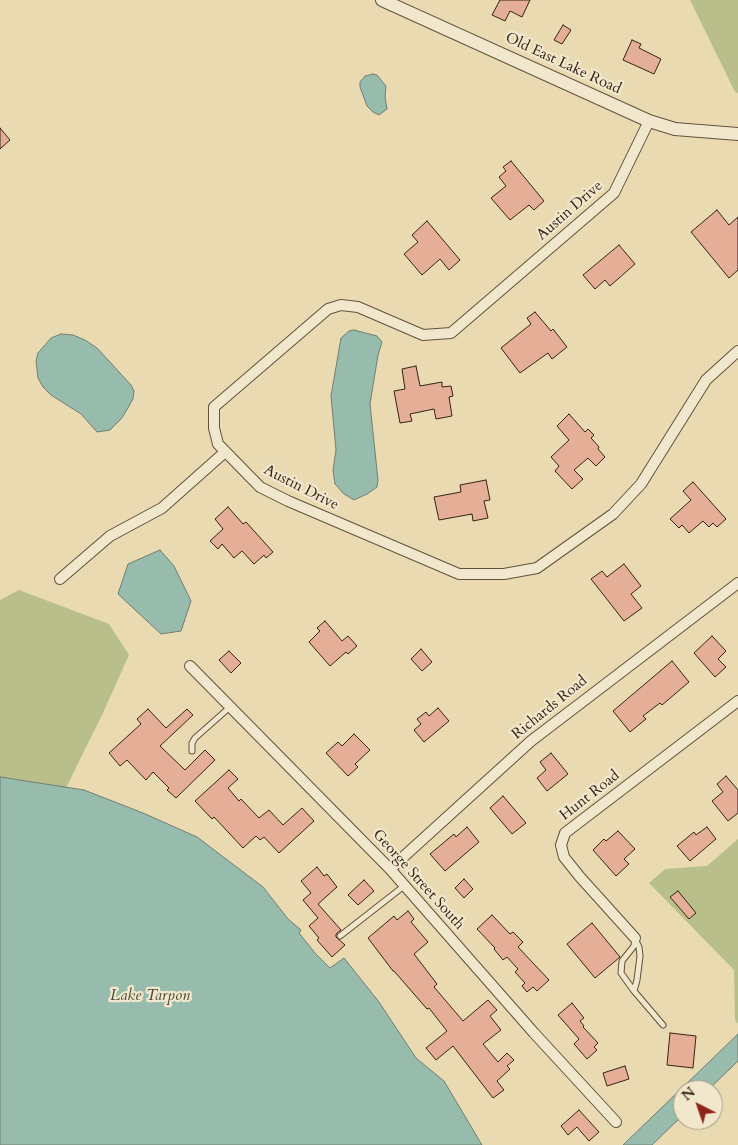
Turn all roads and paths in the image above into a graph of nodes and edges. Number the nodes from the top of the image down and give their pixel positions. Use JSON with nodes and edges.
{"nodes":[{"id":1,"x":382,"y":0,"type":"edge"},
{"id":2,"x":649,"y":121,"type":"junction"},
{"id":3,"x":738,"y":134,"type":"edge"},
{"id":4,"x":738,"y":351,"type":"edge"},
{"id":5,"x":225,"y":452,"type":"junction"},
{"id":6,"x":60,"y":579,"type":"dead end"},
{"id":7,"x":738,"y":583,"type":"edge"},
{"id":8,"x":190,"y":666,"type":"dead end"},
{"id":9,"x":738,"y":701,"type":"edge"},
{"id":10,"x":230,"y":707,"type":"junction"},
{"id":11,"x":192,"y":751,"type":"dead end"},
{"id":12,"x":390,"y":869,"type":"junction"},
{"id":13,"x":404,"y":886,"type":"junction"},
{"id":14,"x":340,"y":936,"type":"dead end"},
{"id":15,"x":635,"y":938,"type":"junction"},
{"id":16,"x":634,"y":991,"type":"junction"},
{"id":17,"x":663,"y":1025,"type":"dead end"},
{"id":18,"x":616,"y":1122,"type":"dead end"}],
"edges":[{"from":1,"to":2,"type":"street","name":"Old East Lake Road"},
{"from":2,"to":3,"type":"street","name":"Old East Lake Road"},
{"from":2,"to":5,"type":"street","name":"Austin Drive"},
{"from":4,"to":5,"type":"street","name":"Austin Drive"},
{"from":5,"to":6,"type":"street"},
{"from":7,"to":12,"type":"street","name":"Richards Road"},
{"from":8,"to":10,"type":"street","name":"George Street South"},
{"from":9,"to":15,"type":"street","name":"Hunt Road"},
{"from":10,"to":11,"type":"lane"},
{"from":10,"to":12,"type":"street","name":"George Street South"},
{"from":12,"to":13,"type":"street","name":"George Street South"},
{"from":13,"to":14,"type":"lane"},
{"from":13,"to":18,"type":"street","name":"George Street South"},
{"from":15,"to":16,"type":"lane"},
{"from":15,"to":16,"type":"lane"},
{"from":16,"to":17,"type":"lane"}]}
